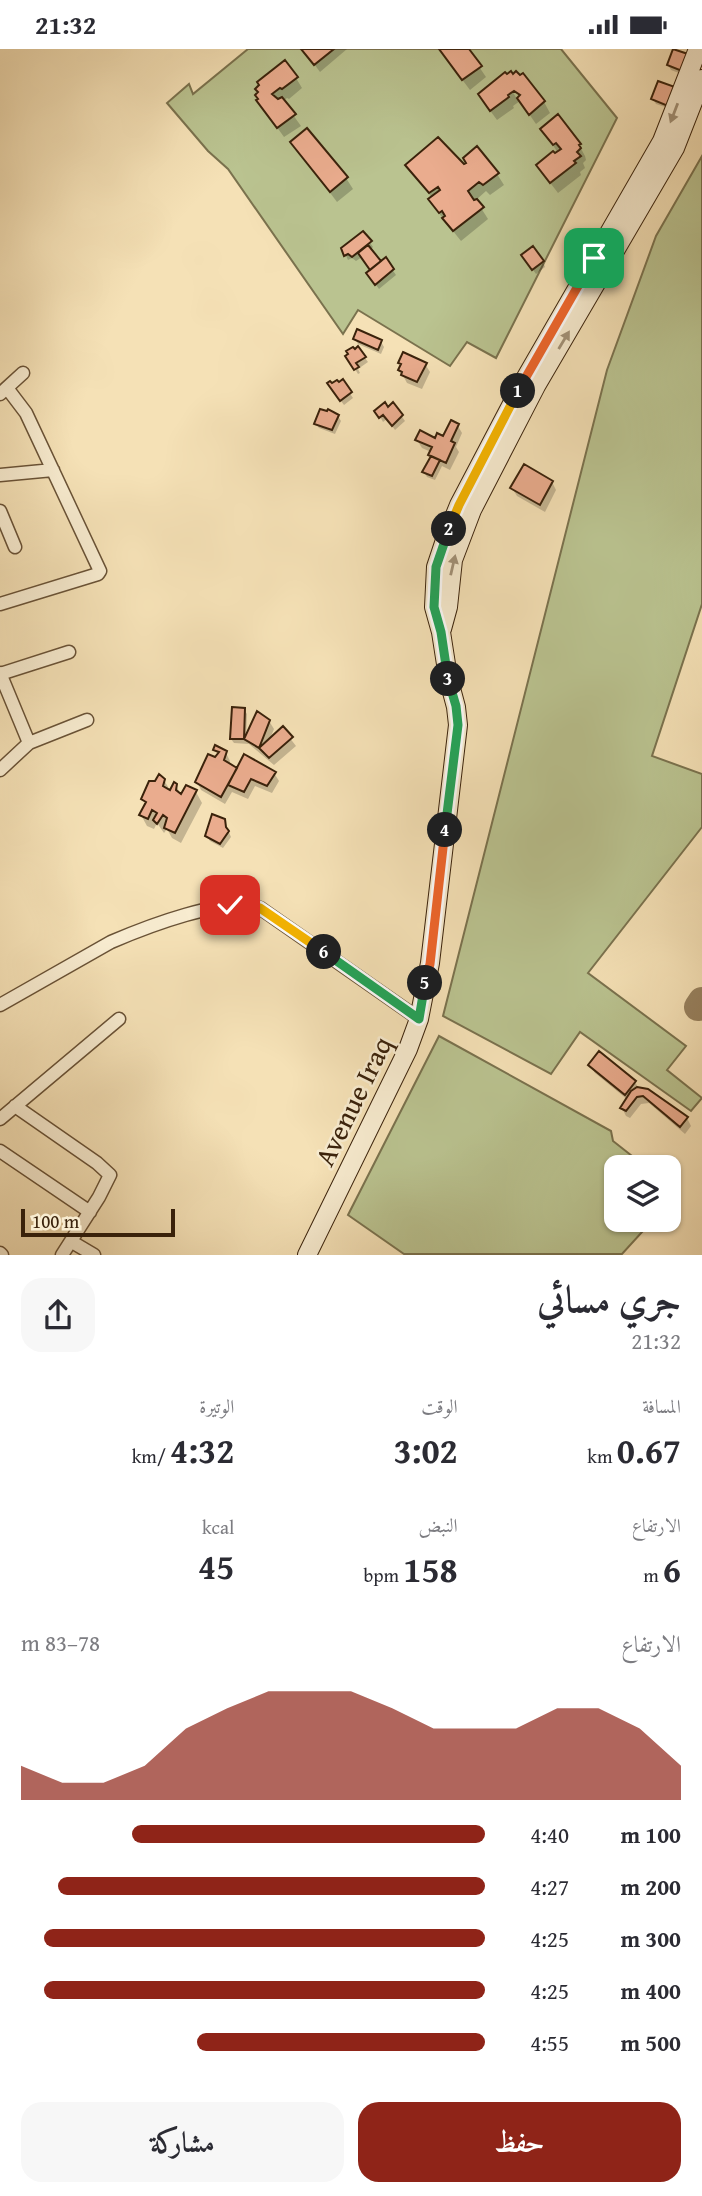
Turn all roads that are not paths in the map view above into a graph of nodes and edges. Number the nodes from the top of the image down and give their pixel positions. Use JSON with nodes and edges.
{"nodes":[{"id":1,"x":698,"y":49,"type":"edge"},
{"id":2,"x":702,"y":79,"type":"edge"},
{"id":3,"x":23,"y":373,"type":"dead end"},
{"id":4,"x":4,"y":391,"type":"edge"},
{"id":5,"x":53,"y":470,"type":"junction"},
{"id":6,"x":0,"y":475,"type":"edge"},
{"id":7,"x":0,"y":510,"type":"edge"},
{"id":8,"x":15,"y":547,"type":"dead end"},
{"id":9,"x":0,"y":604,"type":"edge"},
{"id":10,"x":441,"y":632,"type":"junction"},
{"id":11,"x":69,"y":652,"type":"dead end"},
{"id":12,"x":0,"y":673,"type":"edge"},
{"id":13,"x":87,"y":720,"type":"dead end"},
{"id":14,"x":29,"y":743,"type":"junction"},
{"id":15,"x":0,"y":770,"type":"edge"},
{"id":16,"x":0,"y":1005,"type":"edge"},
{"id":17,"x":119,"y":1019,"type":"dead end"},
{"id":18,"x":419,"y":1019,"type":"junction"},
{"id":19,"x":15,"y":1106,"type":"junction"},
{"id":20,"x":0,"y":1119,"type":"edge"},
{"id":21,"x":0,"y":1151,"type":"edge"},
{"id":22,"x":90,"y":1212,"type":"junction"},
{"id":23,"x":72,"y":1242,"type":"junction"},
{"id":24,"x":62,"y":1255,"type":"edge"},
{"id":25,"x":94,"y":1255,"type":"edge"},
{"id":26,"x":307,"y":1255,"type":"edge"}],
"edges":[{"from":1,"to":10,"type":"street","name":"Avenue Iraq","one_way":true},
{"from":10,"to":2,"type":"street","name":"Avenue Iraq","one_way":true},
{"from":3,"to":4,"type":"street"},
{"from":4,"to":5,"type":"street"},
{"from":5,"to":6,"type":"street"},
{"from":5,"to":9,"type":"street"},
{"from":7,"to":8,"type":"street"},
{"from":10,"to":18,"type":"street","name":"Avenue Iraq"},
{"from":11,"to":12,"type":"street"},
{"from":12,"to":14,"type":"street"},
{"from":13,"to":14,"type":"street"},
{"from":14,"to":15,"type":"street"},
{"from":16,"to":18,"type":"street"},
{"from":17,"to":19,"type":"street"},
{"from":18,"to":26,"type":"street","name":"Avenue Iraq"},
{"from":19,"to":20,"type":"street"},
{"from":19,"to":22,"type":"street"},
{"from":21,"to":22,"type":"street"},
{"from":22,"to":23,"type":"street"},
{"from":23,"to":24,"type":"street"},
{"from":23,"to":25,"type":"street"}]}
